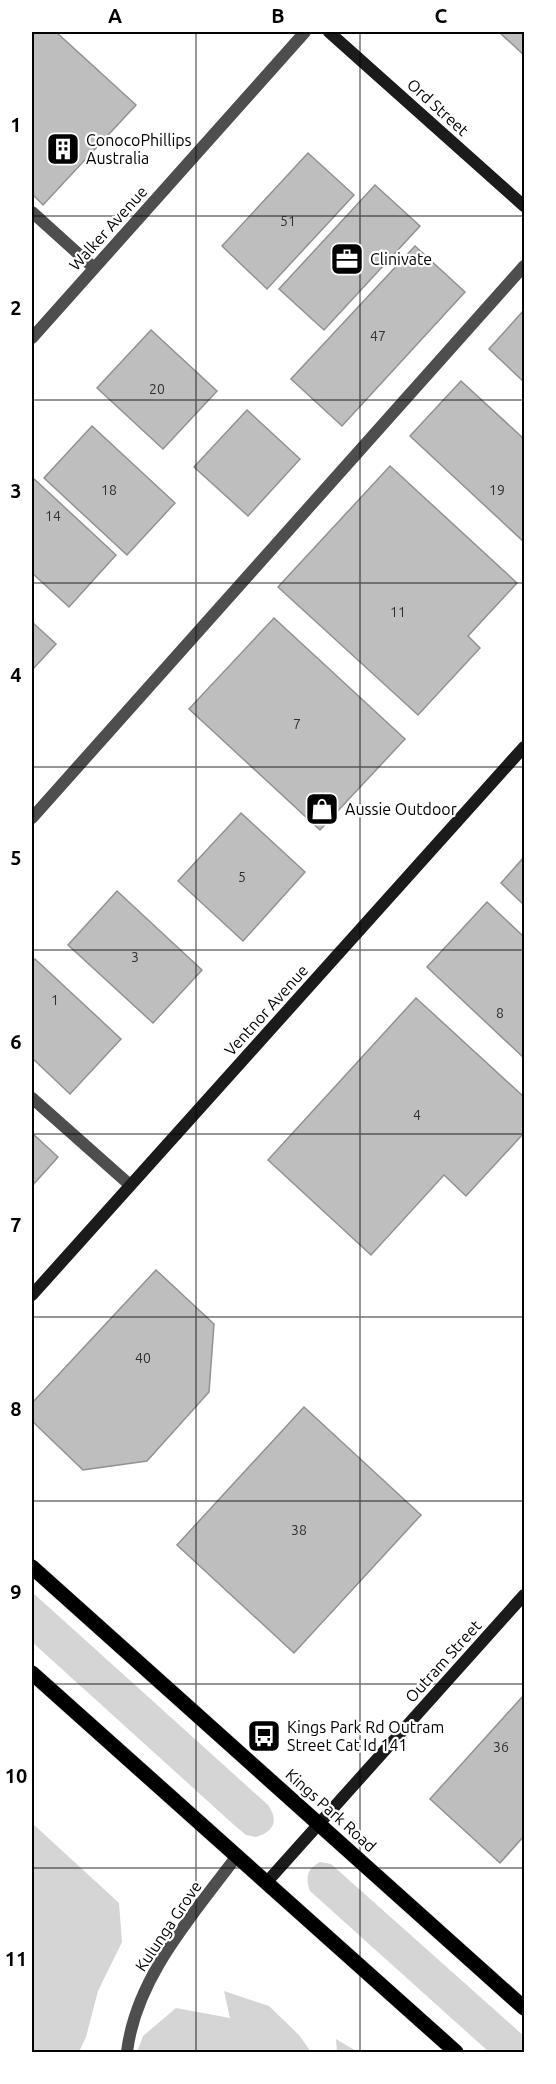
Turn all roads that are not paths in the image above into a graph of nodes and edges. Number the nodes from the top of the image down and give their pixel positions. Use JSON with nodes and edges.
{"nodes":[{"id":1,"x":305,"y":32,"type":"edge"},
{"id":2,"x":329,"y":32,"type":"edge"},
{"id":3,"x":525,"y":206,"type":"edge"},
{"id":4,"x":32,"y":212,"type":"edge"},
{"id":5,"x":525,"y":266,"type":"edge"},
{"id":6,"x":94,"y":268,"type":"junction"},
{"id":7,"x":32,"y":338,"type":"edge"},
{"id":8,"x":525,"y":747,"type":"edge"},
{"id":9,"x":32,"y":818,"type":"edge"},
{"id":10,"x":32,"y":1098,"type":"edge"},
{"id":11,"x":130,"y":1185,"type":"junction"},
{"id":12,"x":32,"y":1295,"type":"edge"},
{"id":13,"x":32,"y":1567,"type":"edge"},
{"id":14,"x":525,"y":1595,"type":"edge"},
{"id":15,"x":32,"y":1673,"type":"edge"},
{"id":16,"x":319,"y":1824,"type":"junction"},
{"id":17,"x":236,"y":1857,"type":"junction"},
{"id":18,"x":266,"y":1883,"type":"junction"},
{"id":19,"x":525,"y":2008,"type":"edge"},
{"id":20,"x":127,"y":2052,"type":"edge"},
{"id":21,"x":456,"y":2052,"type":"edge"}],
"edges":[{"from":1,"to":6,"type":"street","name":"Walker Avenue"},
{"from":2,"to":3,"type":"street","name":"Ord Street"},
{"from":4,"to":6,"type":"street"},
{"from":5,"to":9,"type":"street"},
{"from":6,"to":7,"type":"street","name":"Walker Avenue"},
{"from":8,"to":11,"type":"street","name":"Ventnor Avenue"},
{"from":10,"to":11,"type":"street"},
{"from":11,"to":12,"type":"street","name":"Ventnor Avenue"},
{"from":13,"to":16,"type":"main road","name":"Kings Park Road"},
{"from":14,"to":16,"type":"street","name":"Outram Street"},
{"from":15,"to":17,"type":"main road"},
{"from":16,"to":18,"type":"street","name":"Outram Street"},
{"from":16,"to":19,"type":"main road","name":"Kings Park Road"},
{"from":17,"to":18,"type":"main road"},
{"from":17,"to":20,"type":"street","name":"Kulunga Grove"},
{"from":18,"to":21,"type":"main road"}]}
